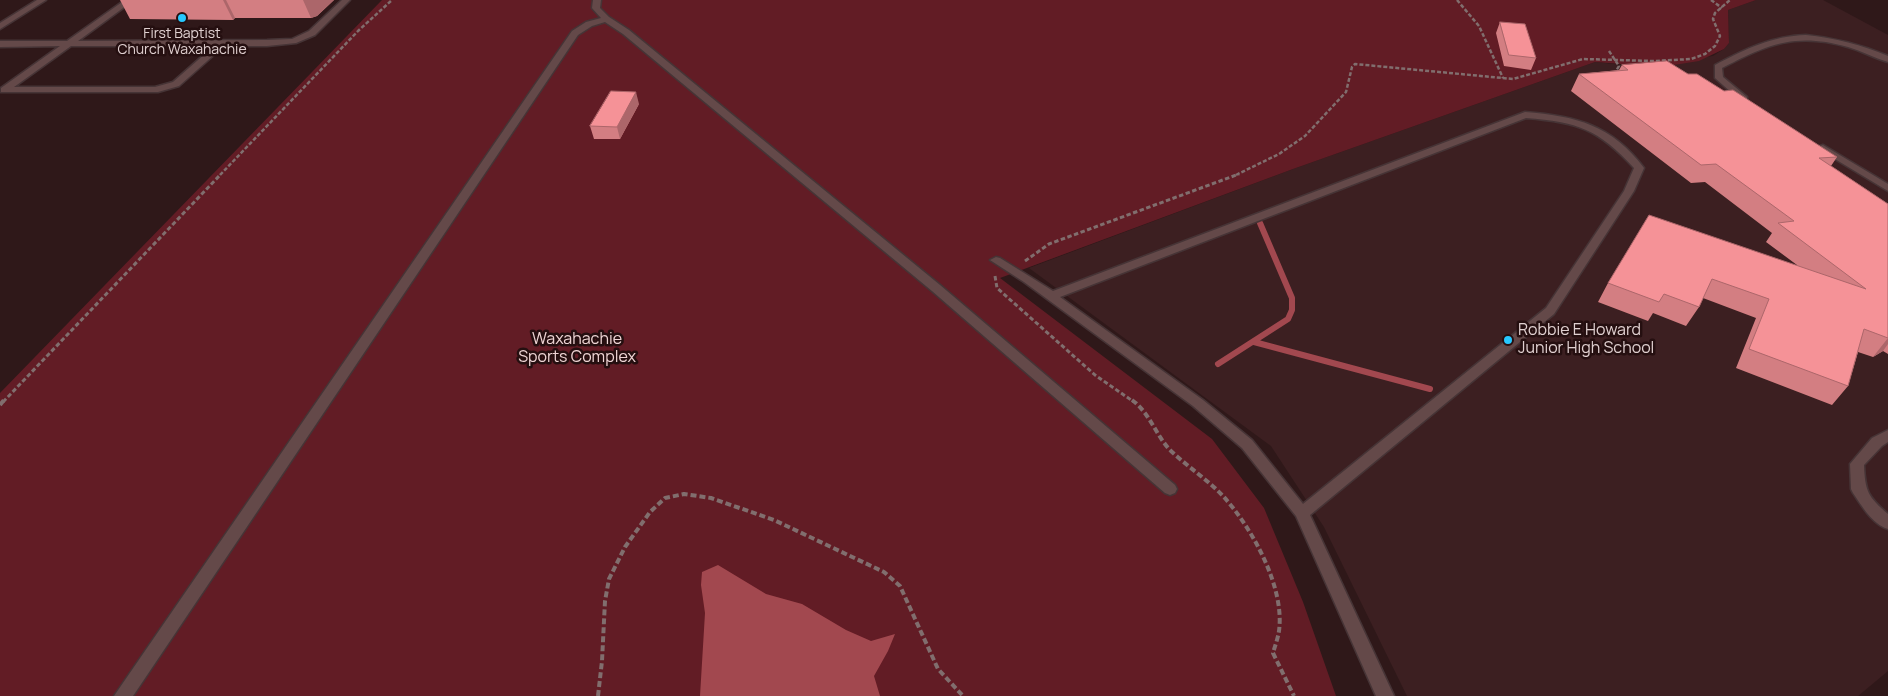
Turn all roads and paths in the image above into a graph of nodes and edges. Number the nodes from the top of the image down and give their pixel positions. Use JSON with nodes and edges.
{"nodes":[{"id":1,"x":42,"y":0,"type":"edge"},
{"id":2,"x":130,"y":0,"type":"edge"},
{"id":3,"x":346,"y":0,"type":"edge"},
{"id":4,"x":392,"y":0,"type":"edge"},
{"id":5,"x":597,"y":0,"type":"edge"},
{"id":6,"x":1457,"y":0,"type":"edge"},
{"id":7,"x":1711,"y":0,"type":"edge"},
{"id":8,"x":1730,"y":0,"type":"edge"},
{"id":9,"x":1722,"y":8,"type":"junction"},
{"id":10,"x":606,"y":19,"type":"junction"},
{"id":11,"x":0,"y":27,"type":"edge"},
{"id":12,"x":0,"y":44,"type":"edge"},
{"id":13,"x":69,"y":44,"type":"junction"},
{"id":14,"x":221,"y":44,"type":"junction"},
{"id":15,"x":1609,"y":51,"type":"dead end"},
{"id":16,"x":1614,"y":59,"type":"junction"},
{"id":17,"x":1888,"y":59,"type":"edge"},
{"id":18,"x":1614,"y":74,"type":"edge"},
{"id":19,"x":1504,"y":78,"type":"junction"},
{"id":20,"x":3,"y":91,"type":"edge"},
{"id":21,"x":1750,"y":102,"type":"edge"},
{"id":22,"x":1816,"y":144,"type":"edge"},
{"id":23,"x":1888,"y":188,"type":"edge"},
{"id":24,"x":996,"y":260,"type":"dead end"},
{"id":25,"x":1010,"y":268,"type":"junction"},
{"id":26,"x":994,"y":277,"type":"dead end"},
{"id":27,"x":1052,"y":296,"type":"junction"},
{"id":28,"x":0,"y":405,"type":"edge"},
{"id":29,"x":1888,"y":435,"type":"edge"},
{"id":30,"x":1170,"y":489,"type":"dead end"},
{"id":31,"x":1302,"y":513,"type":"junction"},
{"id":32,"x":1888,"y":523,"type":"edge"},
{"id":33,"x":123,"y":696,"type":"edge"},
{"id":34,"x":598,"y":696,"type":"edge"},
{"id":35,"x":963,"y":696,"type":"edge"},
{"id":36,"x":1385,"y":696,"type":"edge"}],
"edges":[{"from":1,"to":11,"type":"lane"},
{"from":2,"to":13,"type":"lane"},
{"from":3,"to":14,"type":"lane"},
{"from":4,"to":28,"type":"path"},
{"from":5,"to":10,"type":"lane"},
{"from":6,"to":19,"type":"path"},
{"from":7,"to":9,"type":"path"},
{"from":8,"to":9,"type":"path"},
{"from":9,"to":16,"type":"path"},
{"from":10,"to":30,"type":"lane"},
{"from":10,"to":33,"type":"lane"},
{"from":12,"to":13,"type":"lane"},
{"from":13,"to":14,"type":"lane"},
{"from":13,"to":20,"type":"lane"},
{"from":14,"to":20,"type":"lane"},
{"from":15,"to":16,"type":"path"},
{"from":16,"to":18,"type":"path"},
{"from":16,"to":19,"type":"path"},
{"from":17,"to":21,"type":"lane"},
{"from":19,"to":25,"type":"path"},
{"from":22,"to":23,"type":"lane"},
{"from":24,"to":25,"type":"lane"},
{"from":25,"to":26,"type":"path"},
{"from":25,"to":27,"type":"lane"},
{"from":27,"to":31,"type":"lane"},
{"from":27,"to":31,"type":"lane"},
{"from":29,"to":32,"type":"lane"},
{"from":31,"to":36,"type":"lane"},
{"from":34,"to":35,"type":"path"}]}
